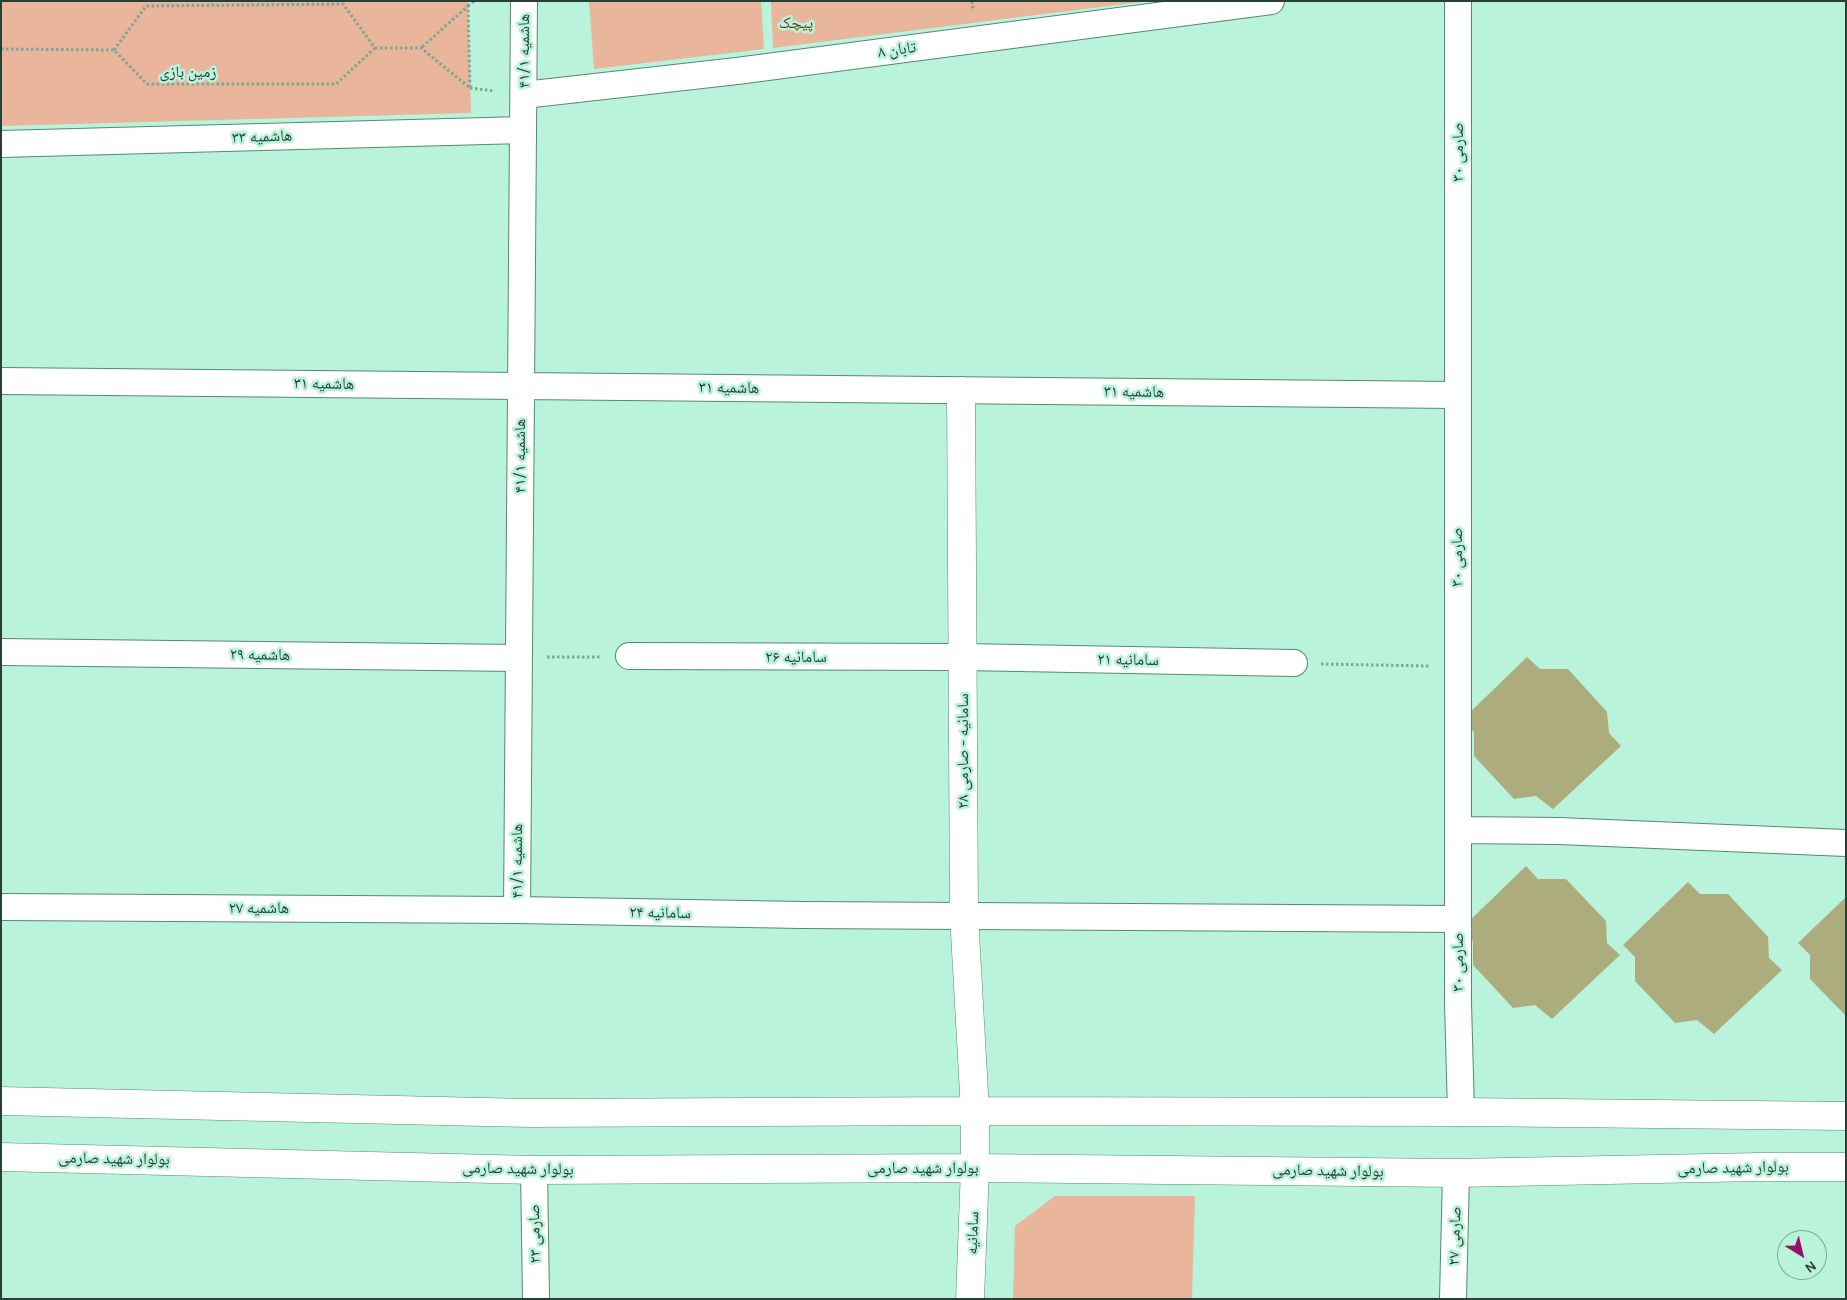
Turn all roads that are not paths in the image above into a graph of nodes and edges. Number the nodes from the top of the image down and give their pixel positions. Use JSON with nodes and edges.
{"nodes":[{"id":1,"x":524,"y":1,"type":"edge"},
{"id":2,"x":1270,"y":1,"type":"edge"},
{"id":3,"x":1458,"y":1,"type":"edge"},
{"id":4,"x":524,"y":95,"type":"junction"},
{"id":5,"x":523,"y":130,"type":"junction"},
{"id":6,"x":1,"y":144,"type":"edge"},
{"id":7,"x":1,"y":381,"type":"edge"},
{"id":8,"x":521,"y":386,"type":"junction"},
{"id":9,"x":961,"y":391,"type":"junction"},
{"id":10,"x":1457,"y":395,"type":"junction"},
{"id":11,"x":1,"y":652,"type":"edge"},
{"id":12,"x":629,"y":656,"type":"road end"},
{"id":13,"x":963,"y":657,"type":"junction"},
{"id":14,"x":519,"y":658,"type":"junction"},
{"id":15,"x":1294,"y":663,"type":"road end"},
{"id":16,"x":1458,"y":830,"type":"junction"},
{"id":17,"x":1846,"y":843,"type":"edge"},
{"id":18,"x":1,"y":907,"type":"edge"},
{"id":19,"x":517,"y":910,"type":"junction"},
{"id":20,"x":964,"y":915,"type":"junction"},
{"id":21,"x":1458,"y":919,"type":"junction"},
{"id":22,"x":1,"y":1101,"type":"edge"},
{"id":23,"x":975,"y":1111,"type":"junction"},
{"id":24,"x":1461,"y":1112,"type":"junction"},
{"id":25,"x":1846,"y":1116,"type":"edge"},
{"id":26,"x":1,"y":1157,"type":"edge"},
{"id":27,"x":1846,"y":1167,"type":"edge"},
{"id":28,"x":975,"y":1168,"type":"junction"},
{"id":29,"x":534,"y":1170,"type":"junction"},
{"id":30,"x":1456,"y":1173,"type":"junction"},
{"id":31,"x":536,"y":1299,"type":"edge"},
{"id":32,"x":970,"y":1299,"type":"edge"},
{"id":33,"x":1453,"y":1299,"type":"edge"}],
"edges":[{"from":1,"to":4,"type":"street","name":"هاشمیه ۴۱/۱"},
{"from":2,"to":4,"type":"street","name":"تابان ۸"},
{"from":3,"to":10,"type":"street","name":"صارمی ۳۰"},
{"from":4,"to":5,"type":"street","name":"هاشمیه ۴۱/۱"},
{"from":5,"to":6,"type":"street","name":"هاشمیه ۳۳"},
{"from":5,"to":8,"type":"street","name":"هاشمیه ۴۱/۱"},
{"from":7,"to":8,"type":"street","name":"هاشمیه ۳۱"},
{"from":8,"to":9,"type":"street","name":"هاشمیه ۳۱"},
{"from":8,"to":14,"type":"street","name":"هاشمیه ۴۱/۱"},
{"from":9,"to":10,"type":"street","name":"هاشمیه ۳۱"},
{"from":9,"to":13,"type":"main road","name":"سامانیه - صارمی ۲۸"},
{"from":10,"to":16,"type":"street","name":"صارمی ۳۰"},
{"from":11,"to":14,"type":"street","name":"هاشمیه ۲۹"},
{"from":12,"to":13,"type":"street","name":"سامانیه ۲۶"},
{"from":13,"to":15,"type":"street","name":"سامانیه ۲۱"},
{"from":13,"to":20,"type":"main road","name":"سامانیه - صارمی ۲۸"},
{"from":14,"to":19,"type":"street","name":"هاشمیه ۴۱/۱"},
{"from":16,"to":17,"type":"street"},
{"from":16,"to":21,"type":"street","name":"صارمی ۳۰"},
{"from":18,"to":19,"type":"street","name":"هاشمیه ۲۷"},
{"from":19,"to":20,"type":"street","name":"سامانیه ۲۴"},
{"from":20,"to":21,"type":"street","name":"سامانیه ۲۴"},
{"from":20,"to":23,"type":"main road","name":"سامانیه - صارمی ۲۸"},
{"from":21,"to":24,"type":"street","name":"صارمی ۳۰"},
{"from":22,"to":23,"type":"main road"},
{"from":23,"to":24,"type":"main road"},
{"from":23,"to":28,"type":"main road","name":"سامانیه"},
{"from":24,"to":25,"type":"main road"},
{"from":26,"to":29,"type":"main road","name":"بولوار شهید صارمی"},
{"from":27,"to":30,"type":"main road","name":"بولوار شهید صارمی"},
{"from":28,"to":29,"type":"main road","name":"بولوار شهید صارمی"},
{"from":28,"to":30,"type":"main road","name":"بولوار شهید صارمی"},
{"from":28,"to":32,"type":"main road","name":"سامانیه"},
{"from":29,"to":31,"type":"street","name":"صارمی ۲۳"},
{"from":30,"to":33,"type":"street","name":"صارمی ۲۷"}]}
